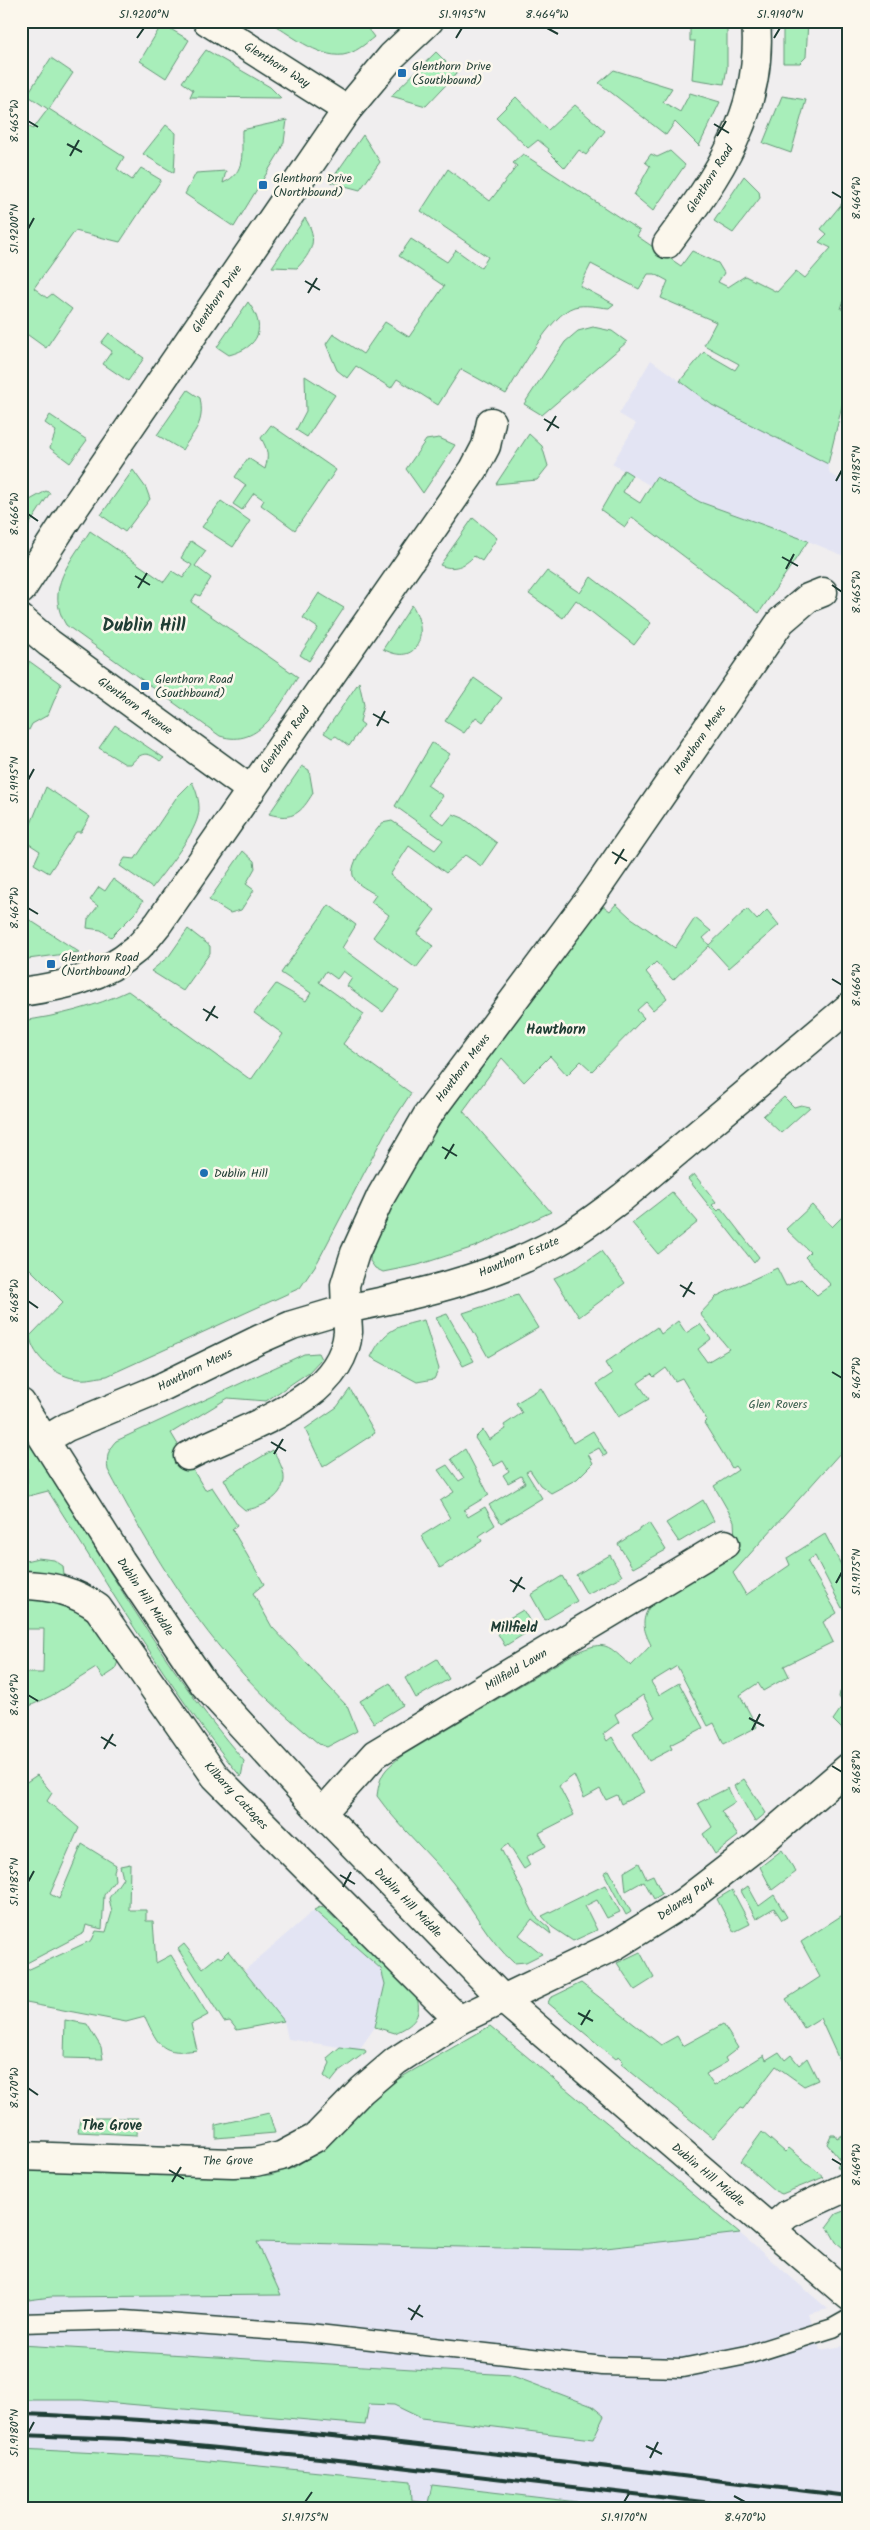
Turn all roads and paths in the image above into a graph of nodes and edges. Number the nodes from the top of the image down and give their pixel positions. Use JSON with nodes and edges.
{"nodes":[{"id":1,"x":206,"y":21,"type":"edge"},
{"id":2,"x":429,"y":21,"type":"edge"},
{"id":3,"x":756,"y":21,"type":"edge"},
{"id":4,"x":347,"y":110,"type":"junction"},
{"id":5,"x":667,"y":244,"type":"dead end"},
{"id":6,"x":491,"y":422,"type":"dead end"},
{"id":7,"x":21,"y":590,"type":"edge"},
{"id":8,"x":823,"y":592,"type":"dead end"},
{"id":9,"x":21,"y":619,"type":"edge"},
{"id":10,"x":251,"y":790,"type":"junction"},
{"id":11,"x":21,"y":992,"type":"edge"},
{"id":12,"x":849,"y":1007,"type":"edge"},
{"id":13,"x":346,"y":1309,"type":"junction"},
{"id":14,"x":21,"y":1403,"type":"edge"},
{"id":15,"x":45,"y":1440,"type":"junction"},
{"id":16,"x":188,"y":1456,"type":"dead end"},
{"id":17,"x":725,"y":1544,"type":"dead end"},
{"id":18,"x":21,"y":1585,"type":"edge"},
{"id":19,"x":849,"y":1767,"type":"edge"},
{"id":20,"x":322,"y":1813,"type":"junction"},
{"id":21,"x":504,"y":2000,"type":"junction"},
{"id":22,"x":460,"y":2020,"type":"junction"},
{"id":23,"x":21,"y":2156,"type":"edge"},
{"id":24,"x":849,"y":2186,"type":"edge"},
{"id":25,"x":771,"y":2229,"type":"junction"},
{"id":26,"x":849,"y":2296,"type":"edge"},
{"id":27,"x":849,"y":2319,"type":"edge"},
{"id":28,"x":21,"y":2323,"type":"edge"}],
"edges":[{"from":1,"to":4,"type":"street","name":"Glenthorn Way"},
{"from":2,"to":4,"type":"street","name":"Glenthorn Drive"},
{"from":3,"to":5,"type":"street","name":"Glenthorn Road"},
{"from":4,"to":7,"type":"street","name":"Glenthorn Drive"},
{"from":6,"to":10,"type":"street","name":"Glenthorn Road"},
{"from":8,"to":13,"type":"street","name":"Hawthorn Mews"},
{"from":9,"to":10,"type":"street","name":"Glenthorn Avenue"},
{"from":10,"to":11,"type":"street","name":"Glenthorn Road"},
{"from":12,"to":13,"type":"street","name":"Hawthorn Estate"},
{"from":13,"to":15,"type":"street","name":"Hawthorn Mews"},
{"from":13,"to":16,"type":"street"},
{"from":14,"to":15,"type":"street","name":"Dublin Hill Middle"},
{"from":15,"to":20,"type":"street","name":"Dublin Hill Middle"},
{"from":17,"to":20,"type":"street","name":"Millfield Lawn"},
{"from":18,"to":22,"type":"street","name":"Kilbarry Cottages"},
{"from":19,"to":21,"type":"street","name":"Delaney Park"},
{"from":20,"to":21,"type":"street","name":"Dublin Hill Middle"},
{"from":21,"to":22,"type":"street","name":"The Grove"},
{"from":21,"to":25,"type":"street","name":"Dublin Hill Middle"},
{"from":22,"to":23,"type":"street","name":"The Grove"},
{"from":24,"to":25,"type":"street"},
{"from":25,"to":26,"type":"street","name":"Dublin Hill Middle"},
{"from":27,"to":28,"type":"lane"}]}
